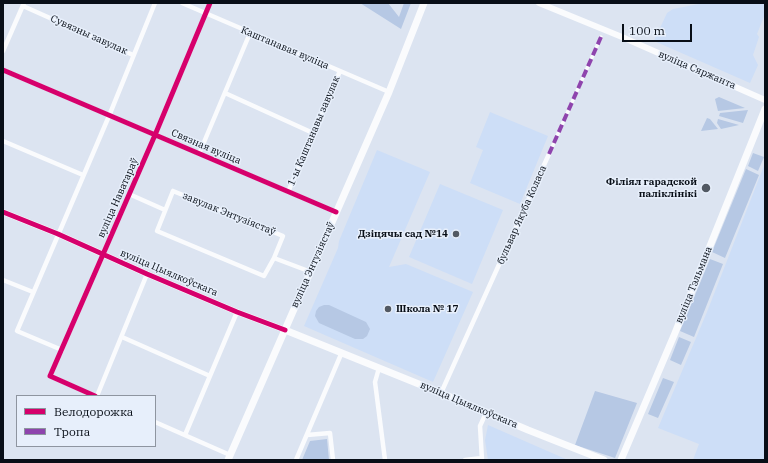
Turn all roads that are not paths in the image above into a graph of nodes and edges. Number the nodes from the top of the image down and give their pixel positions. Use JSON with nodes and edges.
{"nodes":[{"id":1,"x":155,"y":3,"type":"edge"},
{"id":2,"x":182,"y":3,"type":"edge"},
{"id":3,"x":210,"y":3,"type":"edge"},
{"id":4,"x":424,"y":3,"type":"edge"},
{"id":5,"x":539,"y":3,"type":"edge"},
{"id":6,"x":24,"y":4,"type":"edge"},
{"id":7,"x":206,"y":14,"type":"junction"},
{"id":8,"x":250,"y":33,"type":"junction"},
{"id":9,"x":601,"y":37,"type":"dead end"},
{"id":10,"x":3,"y":51,"type":"edge"},
{"id":11,"x":133,"y":56,"type":"junction"},
{"id":12,"x":3,"y":70,"type":"edge"},
{"id":13,"x":340,"y":71,"type":"junction"},
{"id":14,"x":388,"y":92,"type":"junction"},
{"id":15,"x":225,"y":93,"type":"junction"},
{"id":16,"x":765,"y":100,"type":"edge"},
{"id":17,"x":765,"y":109,"type":"edge"},
{"id":18,"x":109,"y":116,"type":"junction"},
{"id":19,"x":313,"y":133,"type":"junction"},
{"id":20,"x":155,"y":135,"type":"junction"},
{"id":21,"x":3,"y":141,"type":"edge"},
{"id":22,"x":199,"y":154,"type":"junction"},
{"id":23,"x":549,"y":154,"type":"joint"},
{"id":24,"x":83,"y":176,"type":"junction"},
{"id":25,"x":288,"y":192,"type":"junction"},
{"id":26,"x":129,"y":194,"type":"junction"},
{"id":27,"x":165,"y":210,"type":"junction"},
{"id":28,"x":3,"y":212,"type":"edge"},
{"id":29,"x":336,"y":212,"type":"junction"},
{"id":30,"x":58,"y":234,"type":"junction"},
{"id":31,"x":103,"y":254,"type":"junction"},
{"id":32,"x":274,"y":258,"type":"junction"},
{"id":33,"x":311,"y":272,"type":"junction"},
{"id":34,"x":147,"y":274,"type":"junction"},
{"id":35,"x":3,"y":280,"type":"edge"},
{"id":36,"x":33,"y":292,"type":"junction"},
{"id":37,"x":237,"y":312,"type":"junction"},
{"id":38,"x":285,"y":330,"type":"junction"},
{"id":39,"x":122,"y":337,"type":"junction"},
{"id":40,"x":62,"y":350,"type":"junction"},
{"id":41,"x":342,"y":352,"type":"junction"},
{"id":42,"x":379,"y":368,"type":"junction"},
{"id":43,"x":210,"y":376,"type":"junction"},
{"id":44,"x":441,"y":393,"type":"junction"},
{"id":45,"x":94,"y":395,"type":"edge"},
{"id":46,"x":96,"y":395,"type":"edge"},
{"id":47,"x":486,"y":413,"type":"junction"},
{"id":48,"x":156,"y":422,"type":"edge"},
{"id":49,"x":185,"y":435,"type":"junction"},
{"id":50,"x":307,"y":435,"type":"junction"},
{"id":51,"x":229,"y":458,"type":"edge"},
{"id":52,"x":482,"y":459,"type":"edge"},
{"id":53,"x":296,"y":460,"type":"edge"},
{"id":54,"x":334,"y":460,"type":"edge"},
{"id":55,"x":385,"y":460,"type":"edge"},
{"id":56,"x":465,"y":460,"type":"edge"},
{"id":57,"x":604,"y":460,"type":"edge"},
{"id":58,"x":622,"y":460,"type":"edge"}],
"edges":[{"from":1,"to":11,"type":"street"},
{"from":2,"to":7,"type":"street","name":"Каштанавая вуліца"},
{"from":3,"to":7,"type":"street","name":"вуліца Наватараў"},
{"from":4,"to":14,"type":"main road","name":"вуліца Энтузіястаў"},
{"from":5,"to":16,"type":"street","name":"вуліца Сяржанта"},
{"from":6,"to":10,"type":"street"},
{"from":6,"to":11,"type":"street","name":"Сувязны завулак"},
{"from":7,"to":8,"type":"street","name":"Каштанавая вуліца"},
{"from":7,"to":20,"type":"street","name":"вуліца Наватараў"},
{"from":8,"to":13,"type":"street","name":"Каштанавая вуліца"},
{"from":8,"to":15,"type":"street"},
{"from":9,"to":23,"type":"street","name":"бульвар Якуба Коласа"},
{"from":11,"to":18,"type":"street"},
{"from":12,"to":18,"type":"street","name":"Связная вуліца"},
{"from":13,"to":14,"type":"street","name":"Каштанавая вуліца"},
{"from":13,"to":19,"type":"street","name":"1-ы Каштанавы завулак"},
{"from":14,"to":29,"type":"main road","name":"вуліца Энтузіястаў"},
{"from":15,"to":19,"type":"street"},
{"from":15,"to":22,"type":"street"},
{"from":17,"to":58,"type":"main road","name":"вуліца Тэльмана"},
{"from":18,"to":20,"type":"street","name":"Связная вуліца"},
{"from":18,"to":24,"type":"street"},
{"from":19,"to":25,"type":"street","name":"1-ы Каштанавы завулак"},
{"from":20,"to":22,"type":"street","name":"Связная вуліца"},
{"from":20,"to":26,"type":"street","name":"вуліца Наватараў"},
{"from":21,"to":24,"type":"street"},
{"from":22,"to":25,"type":"street","name":"Связная вуліца"},
{"from":23,"to":44,"type":"street","name":"бульвар Якуба Коласа"},
{"from":24,"to":30,"type":"street"},
{"from":25,"to":29,"type":"street","name":"Связная вуліца"},
{"from":26,"to":27,"type":"street"},
{"from":26,"to":31,"type":"street","name":"вуліца Наватараў"},
{"from":27,"to":32,"type":"street","name":"завулак Энтузіястаў"},
{"from":27,"to":32,"type":"street","name":"завулак Энтузіястаў"},
{"from":28,"to":30,"type":"street","name":"вуліца Цыялкоўскага"},
{"from":29,"to":33,"type":"main road","name":"вуліца Энтузіястаў"},
{"from":30,"to":31,"type":"street","name":"вуліца Цыялкоўскага"},
{"from":30,"to":36,"type":"street"},
{"from":31,"to":34,"type":"street","name":"вуліца Цыялкоўскага"},
{"from":31,"to":40,"type":"street","name":"вуліца Наватараў"},
{"from":32,"to":33,"type":"street"},
{"from":33,"to":38,"type":"main road","name":"вуліца Энтузіястаў"},
{"from":34,"to":37,"type":"street","name":"вуліца Цыялкоўскага"},
{"from":34,"to":39,"type":"street"},
{"from":35,"to":36,"type":"street"},
{"from":36,"to":40,"type":"street"},
{"from":37,"to":38,"type":"street","name":"вуліца Цыялкоўскага"},
{"from":37,"to":43,"type":"street"},
{"from":38,"to":41,"type":"main road","name":"вуліца Цыялкоўскага"},
{"from":38,"to":51,"type":"main road","name":"вуліца Энтузіястаў"},
{"from":39,"to":43,"type":"street"},
{"from":39,"to":46,"type":"street"},
{"from":40,"to":45,"type":"street","name":"вуліца Наватараў"},
{"from":41,"to":42,"type":"main road","name":"вуліца Цыялкоўскага"},
{"from":41,"to":50,"type":"street"},
{"from":42,"to":44,"type":"main road","name":"вуліца Цыялкоўскага"},
{"from":42,"to":55,"type":"street"},
{"from":43,"to":49,"type":"street"},
{"from":44,"to":47,"type":"main road","name":"вуліца Цыялкоўскага"},
{"from":47,"to":52,"type":"street"},
{"from":47,"to":57,"type":"main road","name":"вуліца Цыялкоўскага"},
{"from":48,"to":49,"type":"street"},
{"from":49,"to":51,"type":"street"},
{"from":50,"to":53,"type":"street"},
{"from":50,"to":54,"type":"street"},
{"from":52,"to":56,"type":"street"}]}
